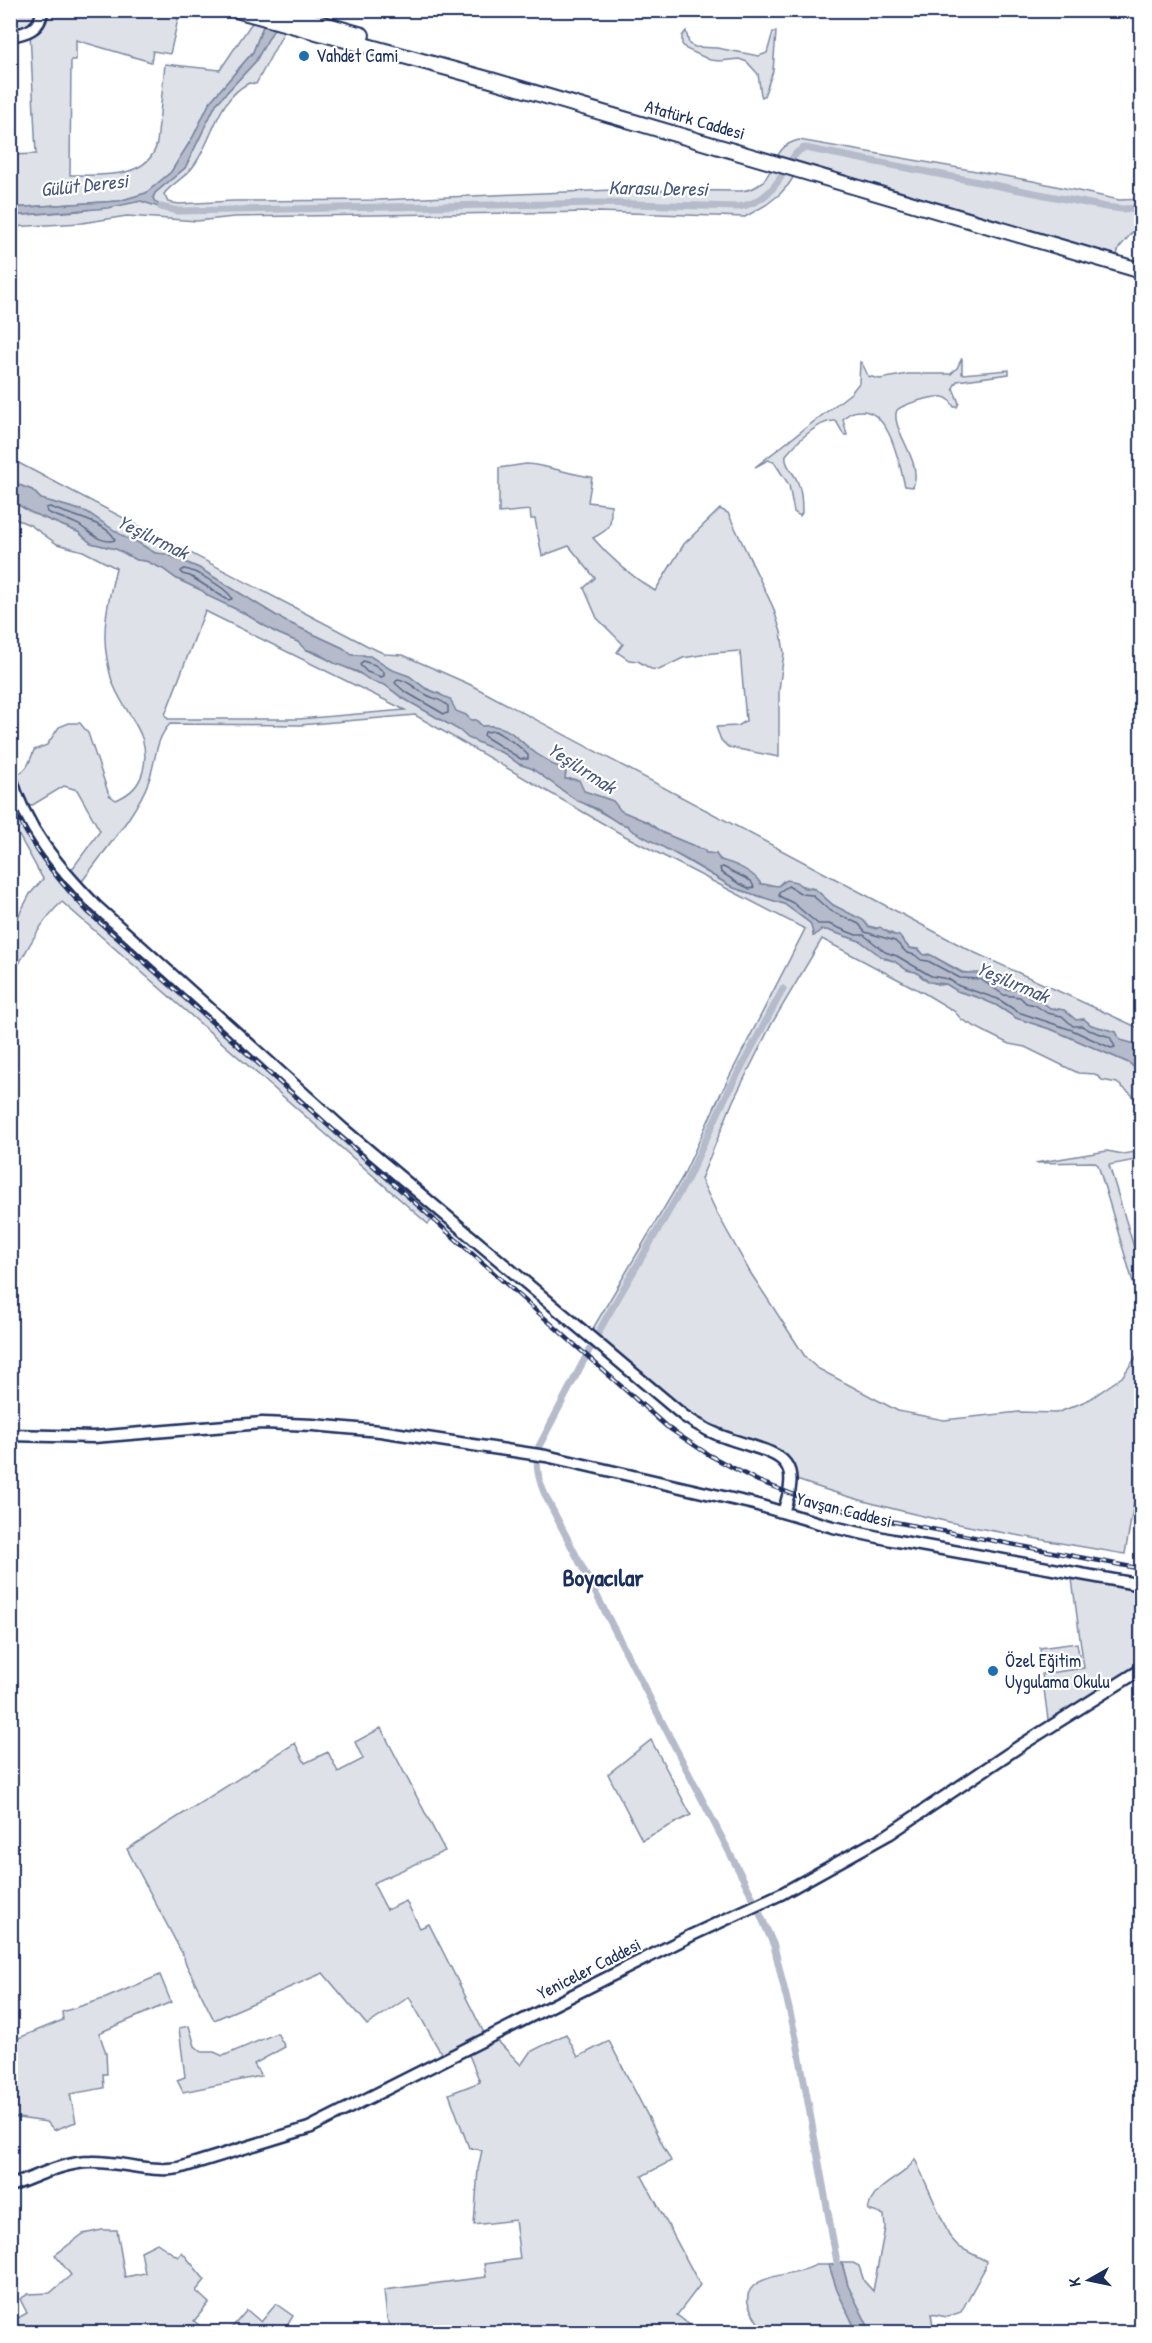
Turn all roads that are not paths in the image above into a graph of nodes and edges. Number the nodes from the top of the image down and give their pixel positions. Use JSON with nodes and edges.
{"nodes":[{"id":1,"x":42,"y":10,"type":"edge"},
{"id":2,"x":236,"y":10,"type":"edge"},
{"id":3,"x":280,"y":15,"type":"edge"},
{"id":4,"x":10,"y":36,"type":"edge"},
{"id":5,"x":800,"y":166,"type":"junction"},
{"id":6,"x":1142,"y":262,"type":"edge"},
{"id":7,"x":1142,"y":271,"type":"edge"},
{"id":8,"x":10,"y":774,"type":"edge"},
{"id":9,"x":10,"y":1435,"type":"edge"},
{"id":10,"x":783,"y":1512,"type":"junction"},
{"id":11,"x":1142,"y":1585,"type":"edge"},
{"id":12,"x":1142,"y":1669,"type":"edge"},
{"id":13,"x":10,"y":2186,"type":"edge"}],
"edges":[{"from":1,"to":4,"type":"street"},
{"from":2,"to":3,"type":"highway","name":"Atatürk Caddesi"},
{"from":3,"to":5,"type":"highway","name":"Atatürk Caddesi"},
{"from":5,"to":6,"type":"highway","name":"Atatürk Caddesi"},
{"from":5,"to":7,"type":"highway","name":"Atatürk Caddesi"},
{"from":8,"to":10,"type":"street"},
{"from":9,"to":10,"type":"street","name":"Yavşan Caddesi"},
{"from":10,"to":11,"type":"street","name":"Yavşan Caddesi"},
{"from":12,"to":13,"type":"street","name":"Yeniceler Caddesi"}]}
